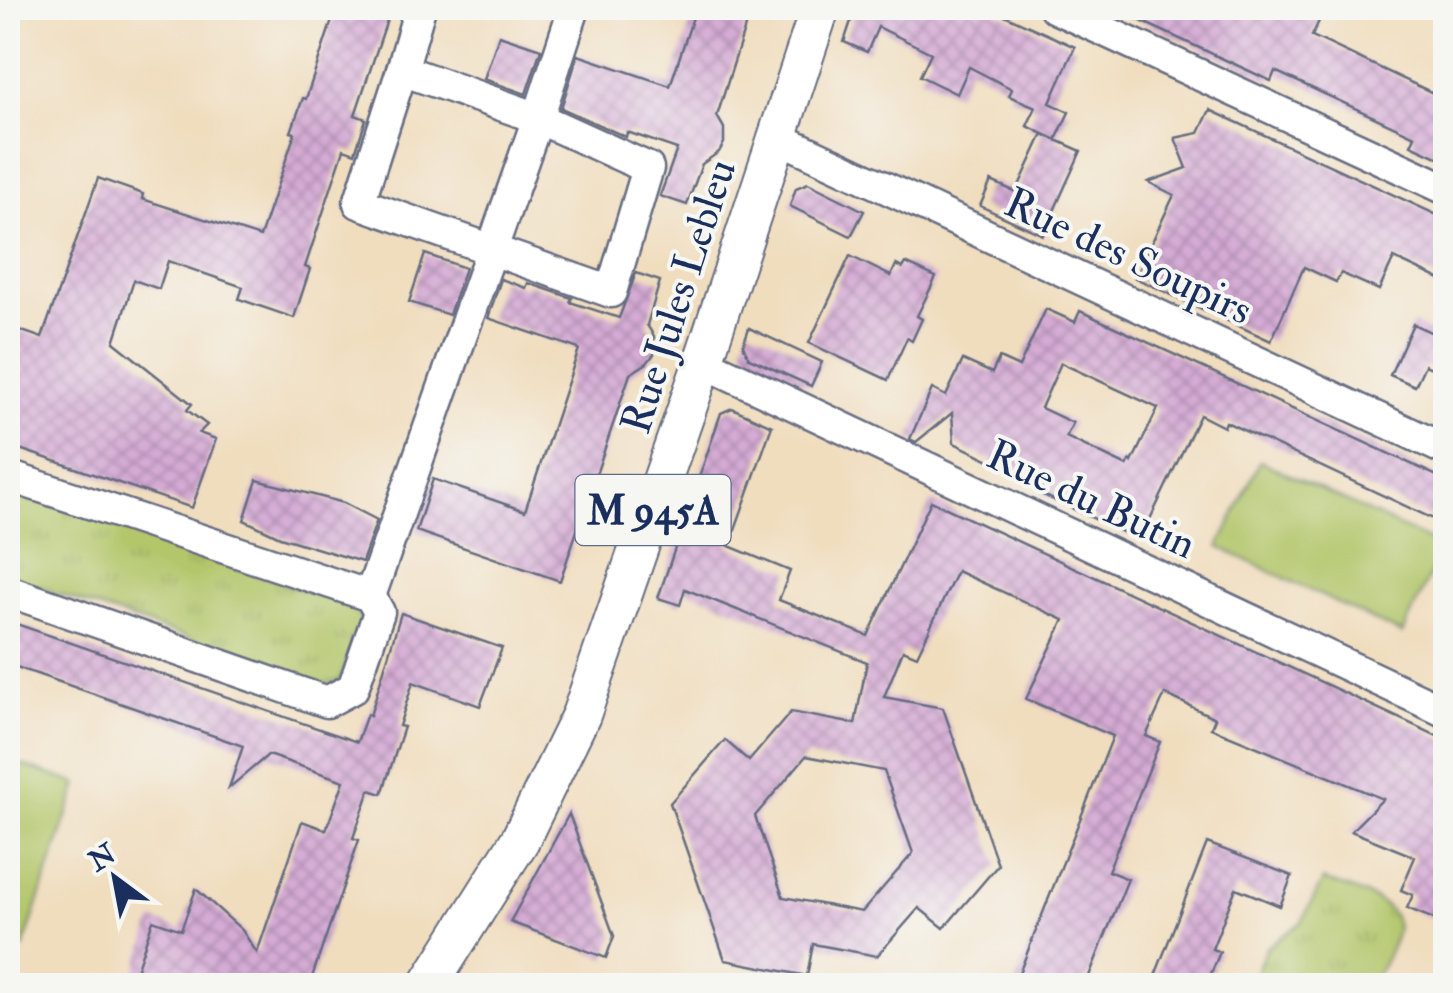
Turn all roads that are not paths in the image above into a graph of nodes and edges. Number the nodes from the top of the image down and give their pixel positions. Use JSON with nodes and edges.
{"nodes":[{"id":1,"x":420,"y":8,"type":"edge"},
{"id":2,"x":574,"y":8,"type":"edge"},
{"id":3,"x":820,"y":8,"type":"edge"},
{"id":4,"x":1055,"y":8,"type":"edge"},
{"id":5,"x":402,"y":70,"type":"junction"},
{"id":6,"x":538,"y":118,"type":"junction"},
{"id":7,"x":777,"y":137,"type":"junction"},
{"id":8,"x":1446,"y":190,"type":"edge"},
{"id":9,"x":492,"y":251,"type":"junction"},
{"id":10,"x":703,"y":362,"type":"junction"},
{"id":11,"x":1446,"y":450,"type":"edge"},
{"id":12,"x":8,"y":476,"type":"edge"},
{"id":13,"x":8,"y":591,"type":"edge"},
{"id":14,"x":370,"y":596,"type":"junction"},
{"id":15,"x":1446,"y":712,"type":"edge"},
{"id":16,"x":428,"y":986,"type":"edge"}],
"edges":[{"from":1,"to":5,"type":"street"},
{"from":2,"to":6,"type":"street"},
{"from":3,"to":7,"type":"main road","name":"Rue Jules Lebleu","number":"M 945A"},
{"from":4,"to":8,"type":"street"},
{"from":5,"to":6,"type":"street"},
{"from":5,"to":9,"type":"street"},
{"from":6,"to":9,"type":"street"},
{"from":6,"to":9,"type":"street"},
{"from":7,"to":10,"type":"main road","name":"Rue Jules Lebleu","number":"M 945A"},
{"from":7,"to":11,"type":"street","name":"Rue des Soupirs"},
{"from":9,"to":14,"type":"street"},
{"from":10,"to":15,"type":"street","name":"Rue du Butin"},
{"from":10,"to":16,"type":"main road","name":"Rue Jules Lebleu","number":"M 945A"},
{"from":12,"to":14,"type":"street"},
{"from":13,"to":14,"type":"street"}]}
